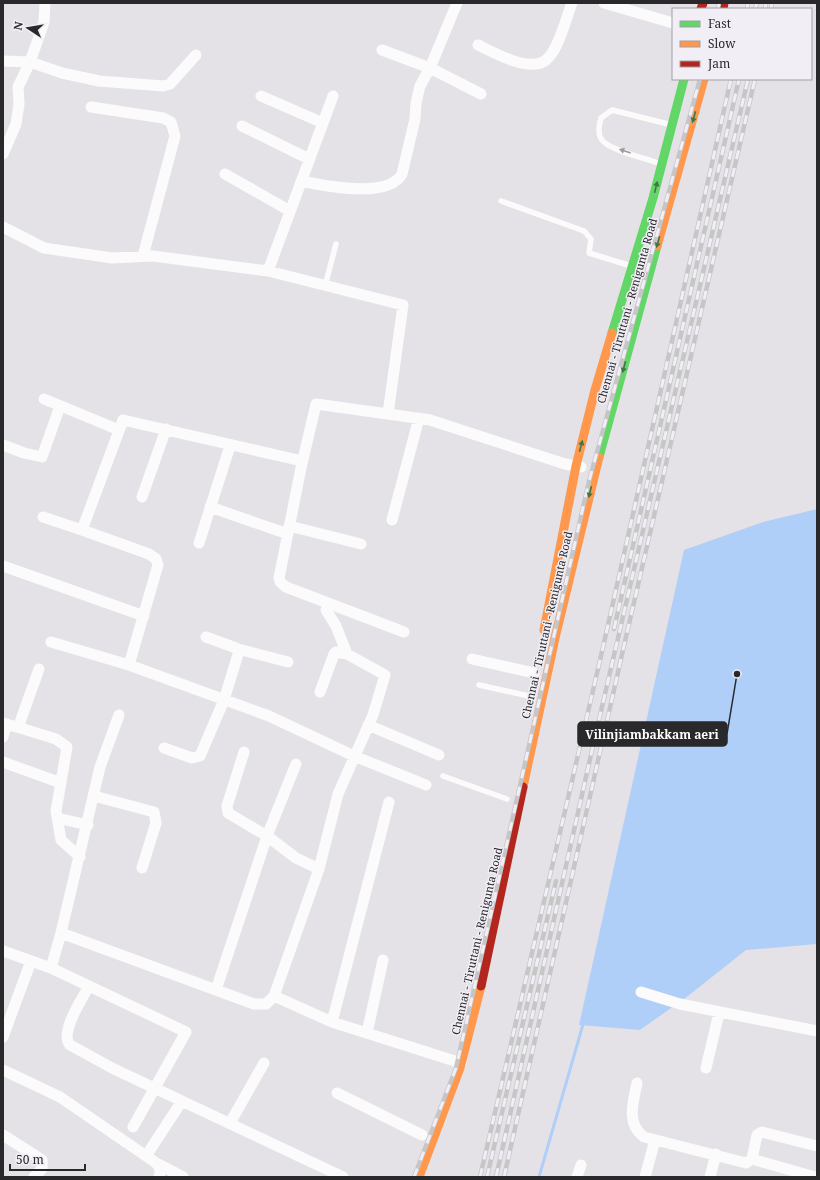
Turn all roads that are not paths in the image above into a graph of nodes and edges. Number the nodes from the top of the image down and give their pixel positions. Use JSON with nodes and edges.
{"nodes":[{"id":1,"x":45,"y":3,"type":"edge"},
{"id":2,"x":456,"y":3,"type":"edge"},
{"id":3,"x":572,"y":3,"type":"edge"},
{"id":4,"x":604,"y":3,"type":"edge"},
{"id":5,"x":672,"y":23,"type":"edge"},
{"id":6,"x":478,"y":45,"type":"dead end"},
{"id":7,"x":382,"y":50,"type":"dead end"},
{"id":8,"x":196,"y":54,"type":"dead end"},
{"id":9,"x":3,"y":61,"type":"edge"},
{"id":10,"x":30,"y":62,"type":"junction"},
{"id":11,"x":430,"y":68,"type":"junction"},
{"id":12,"x":684,"y":80,"type":"edge"},
{"id":13,"x":704,"y":80,"type":"edge"},
{"id":14,"x":482,"y":94,"type":"dead end"},
{"id":15,"x":261,"y":96,"type":"dead end"},
{"id":16,"x":333,"y":96,"type":"dead end"},
{"id":17,"x":91,"y":107,"type":"dead end"},
{"id":18,"x":323,"y":122,"type":"junction"},
{"id":19,"x":672,"y":124,"type":"junction"},
{"id":20,"x":242,"y":126,"type":"dead end"},
{"id":21,"x":3,"y":154,"type":"edge"},
{"id":22,"x":309,"y":160,"type":"junction"},
{"id":23,"x":662,"y":164,"type":"junction"},
{"id":24,"x":225,"y":174,"type":"dead end"},
{"id":25,"x":302,"y":181,"type":"junction"},
{"id":26,"x":501,"y":201,"type":"dead end"},
{"id":27,"x":290,"y":211,"type":"junction"},
{"id":28,"x":3,"y":227,"type":"edge"},
{"id":29,"x":336,"y":244,"type":"dead end"},
{"id":30,"x":143,"y":256,"type":"junction"},
{"id":31,"x":633,"y":267,"type":"junction"},
{"id":32,"x":268,"y":271,"type":"junction"},
{"id":33,"x":325,"y":286,"type":"junction"},
{"id":34,"x":44,"y":399,"type":"dead end"},
{"id":35,"x":60,"y":406,"type":"junction"},
{"id":36,"x":388,"y":414,"type":"junction"},
{"id":37,"x":419,"y":418,"type":"junction"},
{"id":38,"x":119,"y":430,"type":"junction"},
{"id":39,"x":166,"y":430,"type":"junction"},
{"id":40,"x":3,"y":445,"type":"edge"},
{"id":41,"x":230,"y":446,"type":"junction"},
{"id":42,"x":302,"y":461,"type":"junction"},
{"id":43,"x":576,"y":466,"type":"junction"},
{"id":44,"x":596,"y":470,"type":"junction"},
{"id":45,"x":142,"y":496,"type":"dead end"},
{"id":46,"x":210,"y":507,"type":"junction"},
{"id":47,"x":44,"y":517,"type":"dead end"},
{"id":48,"x":392,"y":520,"type":"dead end"},
{"id":49,"x":82,"y":530,"type":"junction"},
{"id":50,"x":288,"y":530,"type":"junction"},
{"id":51,"x":199,"y":543,"type":"dead end"},
{"id":52,"x":361,"y":544,"type":"dead end"},
{"id":53,"x":3,"y":566,"type":"edge"},
{"id":54,"x":326,"y":610,"type":"dead end"},
{"id":55,"x":144,"y":616,"type":"junction"},
{"id":56,"x":404,"y":632,"type":"dead end"},
{"id":57,"x":206,"y":637,"type":"dead end"},
{"id":58,"x":51,"y":642,"type":"dead end"},
{"id":59,"x":541,"y":642,"type":"dead end"},
{"id":60,"x":238,"y":649,"type":"junction"},
{"id":61,"x":347,"y":654,"type":"junction"},
{"id":62,"x":472,"y":659,"type":"dead end"},
{"id":63,"x":288,"y":662,"type":"dead end"},
{"id":64,"x":129,"y":666,"type":"junction"},
{"id":65,"x":39,"y":669,"type":"dead end"},
{"id":66,"x":479,"y":685,"type":"dead end"},
{"id":67,"x":532,"y":685,"type":"joint"},
{"id":68,"x":320,"y":692,"type":"dead end"},
{"id":69,"x":224,"y":700,"type":"junction"},
{"id":70,"x":118,"y":715,"type":"dead end"},
{"id":71,"x":9,"y":725,"type":"edge"},
{"id":72,"x":368,"y":725,"type":"junction"},
{"id":73,"x":3,"y":737,"type":"edge"},
{"id":74,"x":164,"y":748,"type":"dead end"},
{"id":75,"x":244,"y":752,"type":"dead end"},
{"id":76,"x":439,"y":755,"type":"dead end"},
{"id":77,"x":354,"y":756,"type":"junction"},
{"id":78,"x":3,"y":762,"type":"edge"},
{"id":79,"x":296,"y":764,"type":"dead end"},
{"id":80,"x":443,"y":776,"type":"dead end"},
{"id":81,"x":61,"y":783,"type":"junction"},
{"id":82,"x":426,"y":785,"type":"dead end"},
{"id":83,"x":508,"y":795,"type":"joint"},
{"id":84,"x":94,"y":796,"type":"junction"},
{"id":85,"x":389,"y":802,"type":"dead end"},
{"id":86,"x":505,"y":810,"type":"dead end"},
{"id":87,"x":57,"y":818,"type":"junction"},
{"id":88,"x":88,"y":825,"type":"junction"},
{"id":89,"x":267,"y":836,"type":"junction"},
{"id":90,"x":80,"y":857,"type":"junction"},
{"id":91,"x":142,"y":868,"type":"dead end"},
{"id":92,"x":319,"y":869,"type":"junction"},
{"id":93,"x":61,"y":933,"type":"junction"},
{"id":94,"x":3,"y":952,"type":"edge"},
{"id":95,"x":383,"y":960,"type":"dead end"},
{"id":96,"x":31,"y":962,"type":"junction"},
{"id":97,"x":51,"y":968,"type":"junction"},
{"id":98,"x":89,"y":986,"type":"junction"},
{"id":99,"x":216,"y":990,"type":"junction"},
{"id":100,"x":641,"y":992,"type":"dead end"},
{"id":101,"x":274,"y":996,"type":"junction"},
{"id":102,"x":719,"y":1013,"type":"junction"},
{"id":103,"x":332,"y":1022,"type":"junction"},
{"id":104,"x":817,"y":1031,"type":"edge"},
{"id":105,"x":367,"y":1033,"type":"junction"},
{"id":106,"x":3,"y":1037,"type":"edge"},
{"id":107,"x":264,"y":1062,"type":"dead end"},
{"id":108,"x":461,"y":1063,"type":"junction"},
{"id":109,"x":706,"y":1068,"type":"dead end"},
{"id":110,"x":3,"y":1070,"type":"edge"},
{"id":111,"x":637,"y":1083,"type":"dead end"},
{"id":112,"x":155,"y":1088,"type":"junction"},
{"id":113,"x":336,"y":1093,"type":"dead end"},
{"id":114,"x":182,"y":1101,"type":"junction"},
{"id":115,"x":230,"y":1124,"type":"junction"},
{"id":116,"x":133,"y":1127,"type":"dead end"},
{"id":117,"x":422,"y":1134,"type":"dead end"},
{"id":118,"x":3,"y":1135,"type":"edge"},
{"id":119,"x":655,"y":1140,"type":"junction"},
{"id":120,"x":817,"y":1146,"type":"edge"},
{"id":121,"x":716,"y":1154,"type":"junction"},
{"id":122,"x":146,"y":1156,"type":"junction"},
{"id":123,"x":752,"y":1159,"type":"junction"},
{"id":124,"x":158,"y":1164,"type":"junction"},
{"id":125,"x":581,"y":1165,"type":"dead end"},
{"id":126,"x":34,"y":1177,"type":"edge"},
{"id":127,"x":159,"y":1177,"type":"edge"},
{"id":128,"x":183,"y":1177,"type":"edge"},
{"id":129,"x":343,"y":1177,"type":"edge"},
{"id":130,"x":419,"y":1177,"type":"edge"},
{"id":131,"x":577,"y":1177,"type":"edge"},
{"id":132,"x":645,"y":1177,"type":"edge"},
{"id":133,"x":710,"y":1177,"type":"edge"},
{"id":134,"x":815,"y":1177,"type":"edge"}],
"edges":[{"from":1,"to":10,"type":"street"},
{"from":2,"to":11,"type":"street"},
{"from":3,"to":6,"type":"street"},
{"from":4,"to":5,"type":"street"},
{"from":7,"to":11,"type":"street"},
{"from":8,"to":10,"type":"street"},
{"from":9,"to":10,"type":"street"},
{"from":10,"to":21,"type":"street"},
{"from":11,"to":14,"type":"street"},
{"from":11,"to":25,"type":"street"},
{"from":12,"to":19,"type":"highway","name":"Chennai - Tiruttani - Renigunta Road"},
{"from":13,"to":44,"type":"highway","name":"Chennai - Tiruttani - Renigunta Road","one_way":true},
{"from":15,"to":18,"type":"street"},
{"from":16,"to":18,"type":"street"},
{"from":17,"to":30,"type":"street"},
{"from":18,"to":22,"type":"street"},
{"from":19,"to":23,"type":"highway","name":"Chennai - Tiruttani - Renigunta Road"},
{"from":23,"to":19,"type":"lane","one_way":true},
{"from":20,"to":22,"type":"street"},
{"from":22,"to":25,"type":"street"},
{"from":31,"to":23,"type":"highway","name":"Chennai - Tiruttani - Renigunta Road","one_way":true},
{"from":24,"to":27,"type":"street"},
{"from":25,"to":27,"type":"street"},
{"from":26,"to":31,"type":"lane"},
{"from":27,"to":32,"type":"street"},
{"from":28,"to":30,"type":"street"},
{"from":29,"to":33,"type":"lane"},
{"from":30,"to":32,"type":"street"},
{"from":43,"to":31,"type":"highway","name":"Chennai - Tiruttani - Renigunta Road","one_way":true},
{"from":32,"to":33,"type":"street"},
{"from":33,"to":36,"type":"street"},
{"from":34,"to":35,"type":"street"},
{"from":35,"to":38,"type":"street"},
{"from":35,"to":40,"type":"street"},
{"from":36,"to":37,"type":"street"},
{"from":36,"to":42,"type":"street"},
{"from":37,"to":43,"type":"street"},
{"from":37,"to":48,"type":"street"},
{"from":38,"to":39,"type":"street"},
{"from":38,"to":49,"type":"street"},
{"from":39,"to":41,"type":"street"},
{"from":39,"to":45,"type":"street"},
{"from":41,"to":42,"type":"street"},
{"from":41,"to":46,"type":"street"},
{"from":42,"to":50,"type":"street"},
{"from":43,"to":44,"type":"street"},
{"from":43,"to":59,"type":"highway","name":"Chennai - Tiruttani - Renigunta Road"},
{"from":44,"to":108,"type":"highway","name":"Chennai - Tiruttani - Renigunta Road","one_way":true},
{"from":46,"to":50,"type":"street"},
{"from":46,"to":51,"type":"street"},
{"from":47,"to":49,"type":"street"},
{"from":49,"to":55,"type":"street"},
{"from":50,"to":52,"type":"street"},
{"from":50,"to":56,"type":"street"},
{"from":53,"to":55,"type":"street"},
{"from":54,"to":61,"type":"street"},
{"from":55,"to":64,"type":"street"},
{"from":57,"to":60,"type":"street"},
{"from":58,"to":64,"type":"street"},
{"from":60,"to":63,"type":"street"},
{"from":60,"to":69,"type":"street"},
{"from":61,"to":68,"type":"street"},
{"from":61,"to":72,"type":"street"},
{"from":62,"to":67,"type":"street"},
{"from":64,"to":69,"type":"street"},
{"from":65,"to":71,"type":"street"},
{"from":66,"to":67,"type":"lane"},
{"from":69,"to":74,"type":"street"},
{"from":69,"to":77,"type":"street"},
{"from":70,"to":84,"type":"street"},
{"from":71,"to":73,"type":"street"},
{"from":71,"to":81,"type":"street"},
{"from":72,"to":76,"type":"street"},
{"from":72,"to":77,"type":"street"},
{"from":75,"to":89,"type":"street"},
{"from":77,"to":82,"type":"street"},
{"from":77,"to":92,"type":"street"},
{"from":78,"to":81,"type":"street"},
{"from":79,"to":89,"type":"street"},
{"from":80,"to":83,"type":"lane"},
{"from":81,"to":87,"type":"street"},
{"from":83,"to":86,"type":"highway"},
{"from":84,"to":88,"type":"street"},
{"from":84,"to":91,"type":"street"},
{"from":85,"to":103,"type":"street"},
{"from":87,"to":88,"type":"street"},
{"from":87,"to":90,"type":"street"},
{"from":88,"to":90,"type":"street"},
{"from":89,"to":92,"type":"street"},
{"from":89,"to":99,"type":"street"},
{"from":90,"to":93,"type":"street"},
{"from":92,"to":101,"type":"street"},
{"from":93,"to":97,"type":"street"},
{"from":93,"to":99,"type":"street"},
{"from":94,"to":96,"type":"street"},
{"from":95,"to":105,"type":"street"},
{"from":96,"to":97,"type":"street"},
{"from":96,"to":106,"type":"street"},
{"from":97,"to":98,"type":"street"},
{"from":98,"to":112,"type":"street"},
{"from":98,"to":112,"type":"street"},
{"from":99,"to":101,"type":"street"},
{"from":100,"to":102,"type":"street"},
{"from":101,"to":103,"type":"street"},
{"from":102,"to":104,"type":"street"},
{"from":102,"to":109,"type":"street"},
{"from":103,"to":105,"type":"street"},
{"from":105,"to":108,"type":"street"},
{"from":107,"to":115,"type":"street"},
{"from":108,"to":130,"type":"highway","name":"Chennai - Tiruttani - Renigunta Road"},
{"from":110,"to":122,"type":"street"},
{"from":111,"to":119,"type":"street"},
{"from":112,"to":114,"type":"street"},
{"from":112,"to":116,"type":"street"},
{"from":113,"to":117,"type":"street"},
{"from":114,"to":115,"type":"street"},
{"from":114,"to":122,"type":"street"},
{"from":115,"to":129,"type":"street"},
{"from":118,"to":126,"type":"street"},
{"from":119,"to":121,"type":"street"},
{"from":119,"to":132,"type":"street"},
{"from":120,"to":123,"type":"street"},
{"from":121,"to":123,"type":"street"},
{"from":121,"to":133,"type":"street"},
{"from":122,"to":124,"type":"street"},
{"from":123,"to":134,"type":"street"},
{"from":124,"to":127,"type":"street"},
{"from":124,"to":128,"type":"street"},
{"from":125,"to":131,"type":"street"}]}
